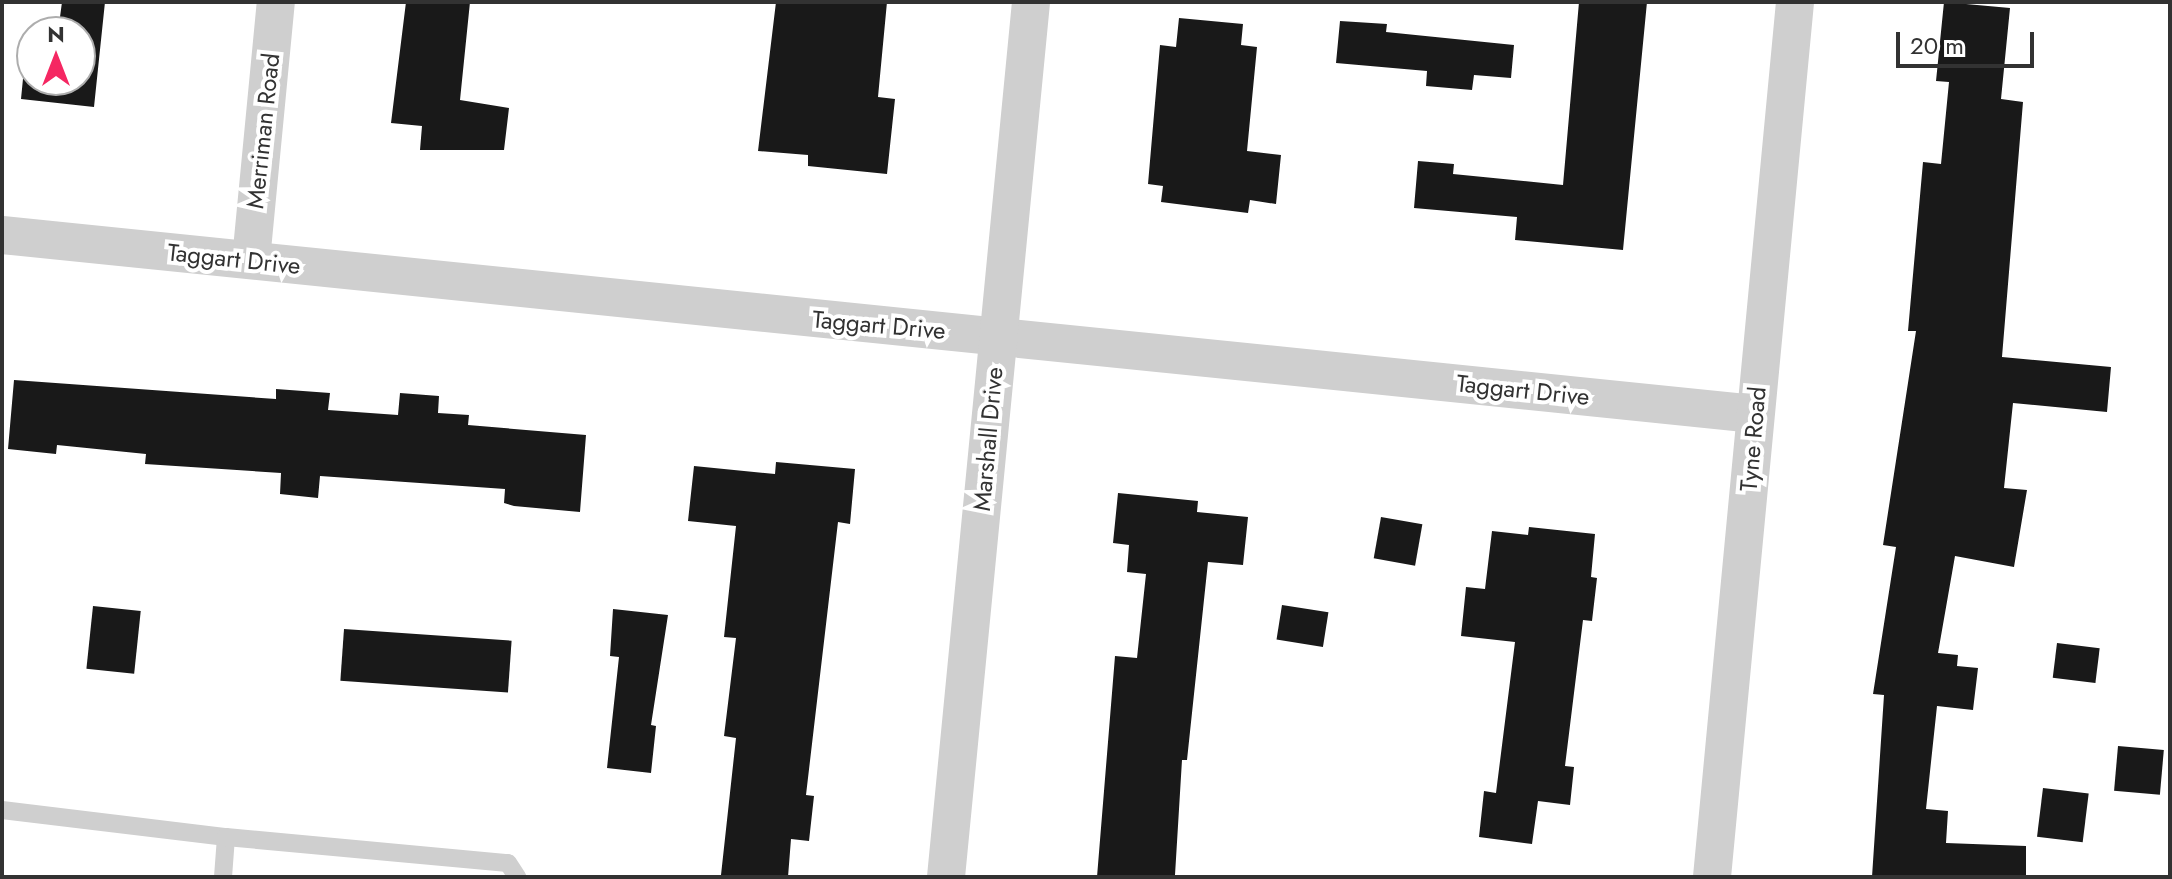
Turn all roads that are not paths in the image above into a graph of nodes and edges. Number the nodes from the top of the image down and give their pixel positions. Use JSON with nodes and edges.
{"nodes":[{"id":1,"x":276,"y":2,"type":"edge"},
{"id":2,"x":1031,"y":2,"type":"edge"},
{"id":3,"x":1795,"y":2,"type":"edge"},
{"id":4,"x":2,"y":235,"type":"edge"},
{"id":5,"x":251,"y":260,"type":"junction"},
{"id":6,"x":998,"y":336,"type":"junction"},
{"id":7,"x":1755,"y":414,"type":"junction"},
{"id":8,"x":2,"y":810,"type":"edge"},
{"id":9,"x":226,"y":837,"type":"junction"},
{"id":10,"x":223,"y":877,"type":"edge"},
{"id":11,"x":517,"y":877,"type":"edge"},
{"id":12,"x":946,"y":877,"type":"edge"},
{"id":13,"x":1712,"y":877,"type":"edge"}],
"edges":[{"from":1,"to":5,"type":"street","name":"Merriman Road"},
{"from":2,"to":6,"type":"street","name":"Marshall Drive"},
{"from":3,"to":7,"type":"street","name":"Tyne Road"},
{"from":4,"to":5,"type":"street","name":"Taggart Drive"},
{"from":5,"to":6,"type":"street","name":"Taggart Drive"},
{"from":6,"to":7,"type":"street","name":"Taggart Drive"},
{"from":6,"to":12,"type":"street","name":"Marshall Drive"},
{"from":7,"to":13,"type":"street","name":"Tyne Road"},
{"from":8,"to":9,"type":"lane"},
{"from":9,"to":10,"type":"lane"},
{"from":9,"to":11,"type":"lane"}]}
